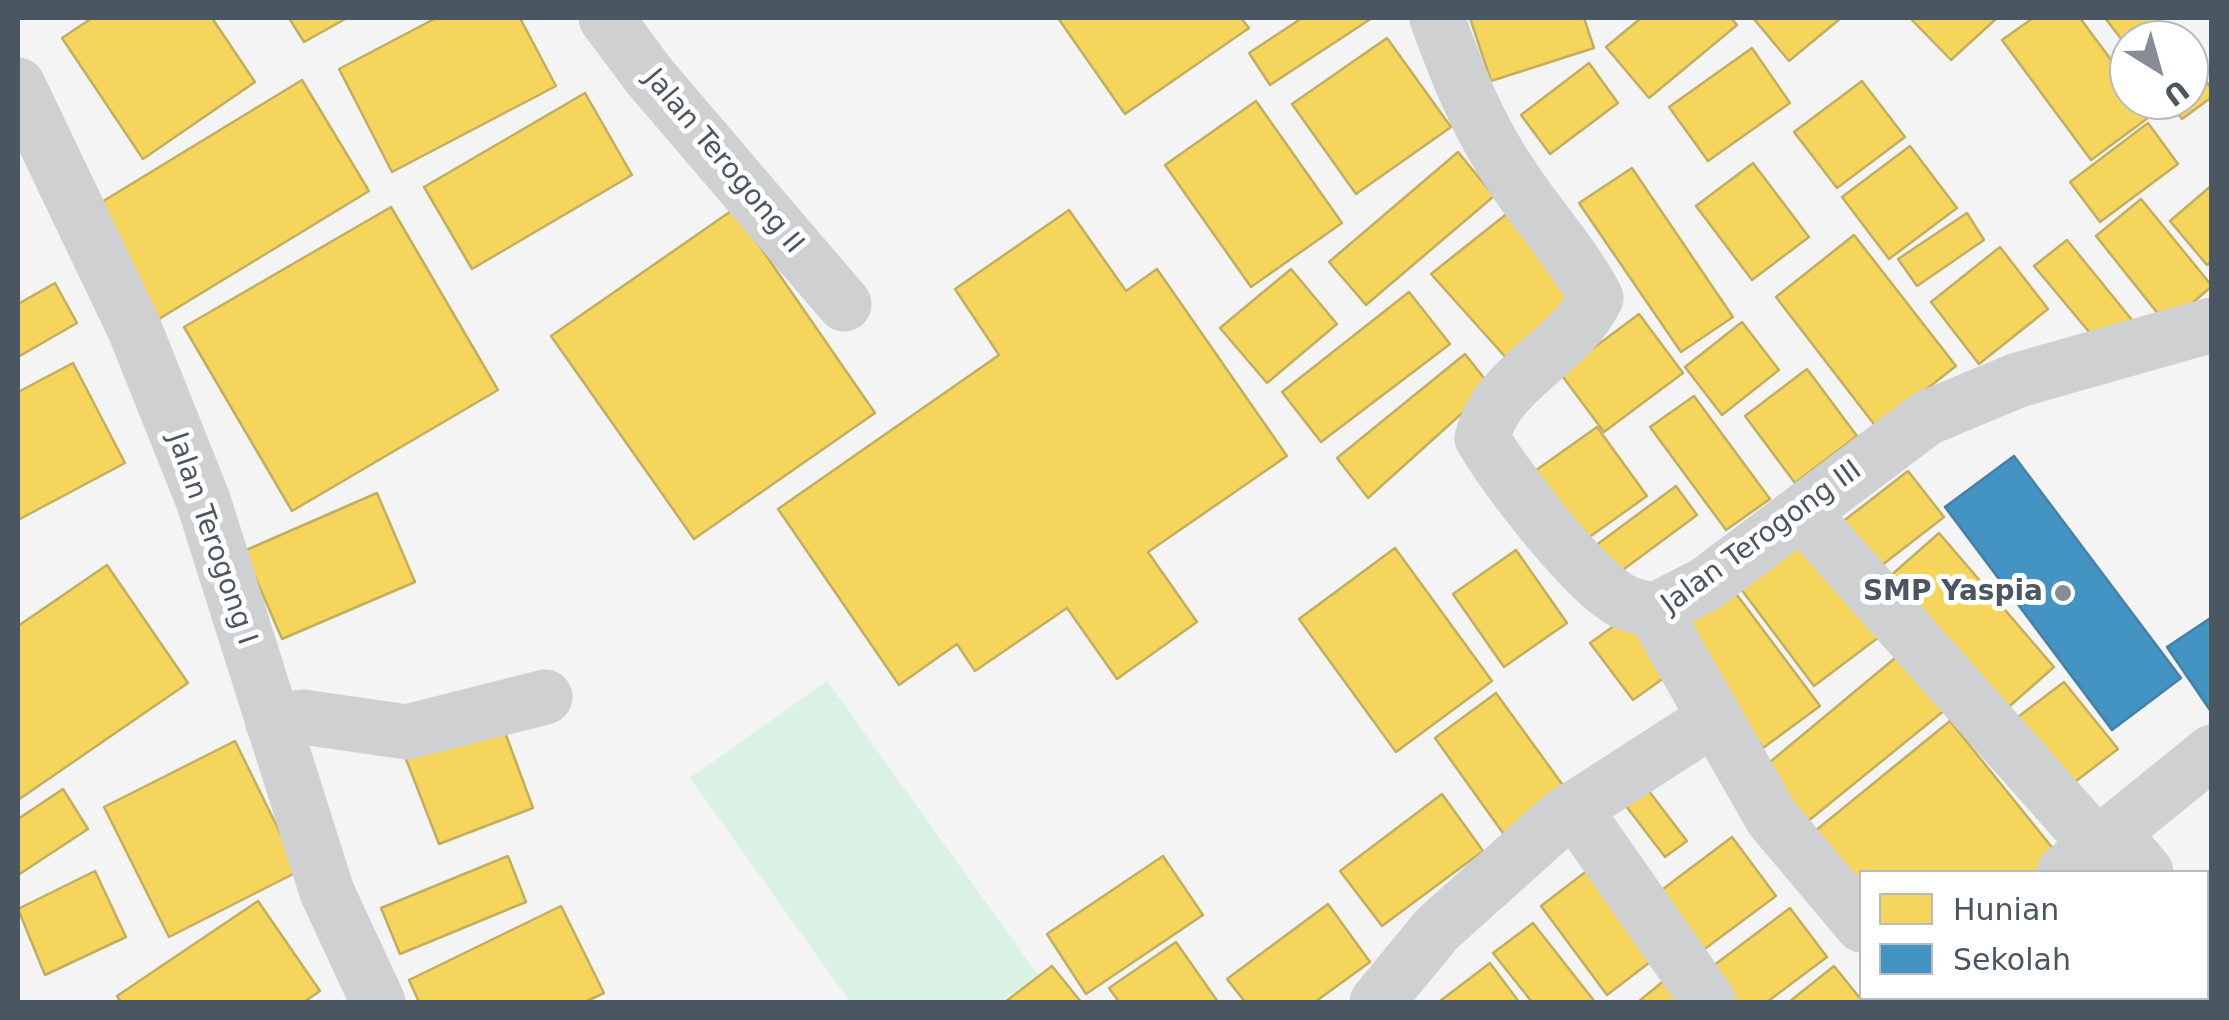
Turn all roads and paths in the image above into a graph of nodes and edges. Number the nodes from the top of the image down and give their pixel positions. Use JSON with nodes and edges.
{"nodes":[{"id":1,"x":606,"y":18,"type":"edge"},
{"id":2,"x":1437,"y":18,"type":"edge"},
{"id":3,"x":18,"y":86,"type":"edge"},
{"id":4,"x":844,"y":304,"type":"dead end"},
{"id":5,"x":2212,"y":325,"type":"edge"},
{"id":6,"x":1802,"y":513,"type":"junction"},
{"id":7,"x":1654,"y":611,"type":"junction"},
{"id":8,"x":544,"y":697,"type":"dead end"},
{"id":9,"x":1714,"y":718,"type":"junction"},
{"id":10,"x":272,"y":721,"type":"junction"},
{"id":11,"x":2212,"y":752,"type":"edge"},
{"id":12,"x":1564,"y":816,"type":"junction"},
{"id":13,"x":2105,"y":855,"type":"edge"},
{"id":14,"x":1859,"y":922,"type":"edge"},
{"id":15,"x":378,"y":1002,"type":"edge"},
{"id":16,"x":1377,"y":1002,"type":"edge"},
{"id":17,"x":1709,"y":1002,"type":"edge"}],
"edges":[{"from":1,"to":4,"type":"street","name":"Jalan Terogong II"},
{"from":2,"to":7,"type":"street"},
{"from":3,"to":10,"type":"street","name":"Jalan Terogong I"},
{"from":5,"to":6,"type":"street","name":"Jalan Terogong III"},
{"from":6,"to":7,"type":"street","name":"Jalan Terogong III"},
{"from":6,"to":13,"type":"street"},
{"from":7,"to":9,"type":"street","name":"Jalan Terogong III"},
{"from":8,"to":10,"type":"street"},
{"from":9,"to":12,"type":"street"},
{"from":9,"to":14,"type":"street","name":"Jalan Terogong III"},
{"from":10,"to":15,"type":"street","name":"Jalan Terogong I"},
{"from":11,"to":13,"type":"street"},
{"from":12,"to":16,"type":"street"},
{"from":12,"to":17,"type":"street"}]}
